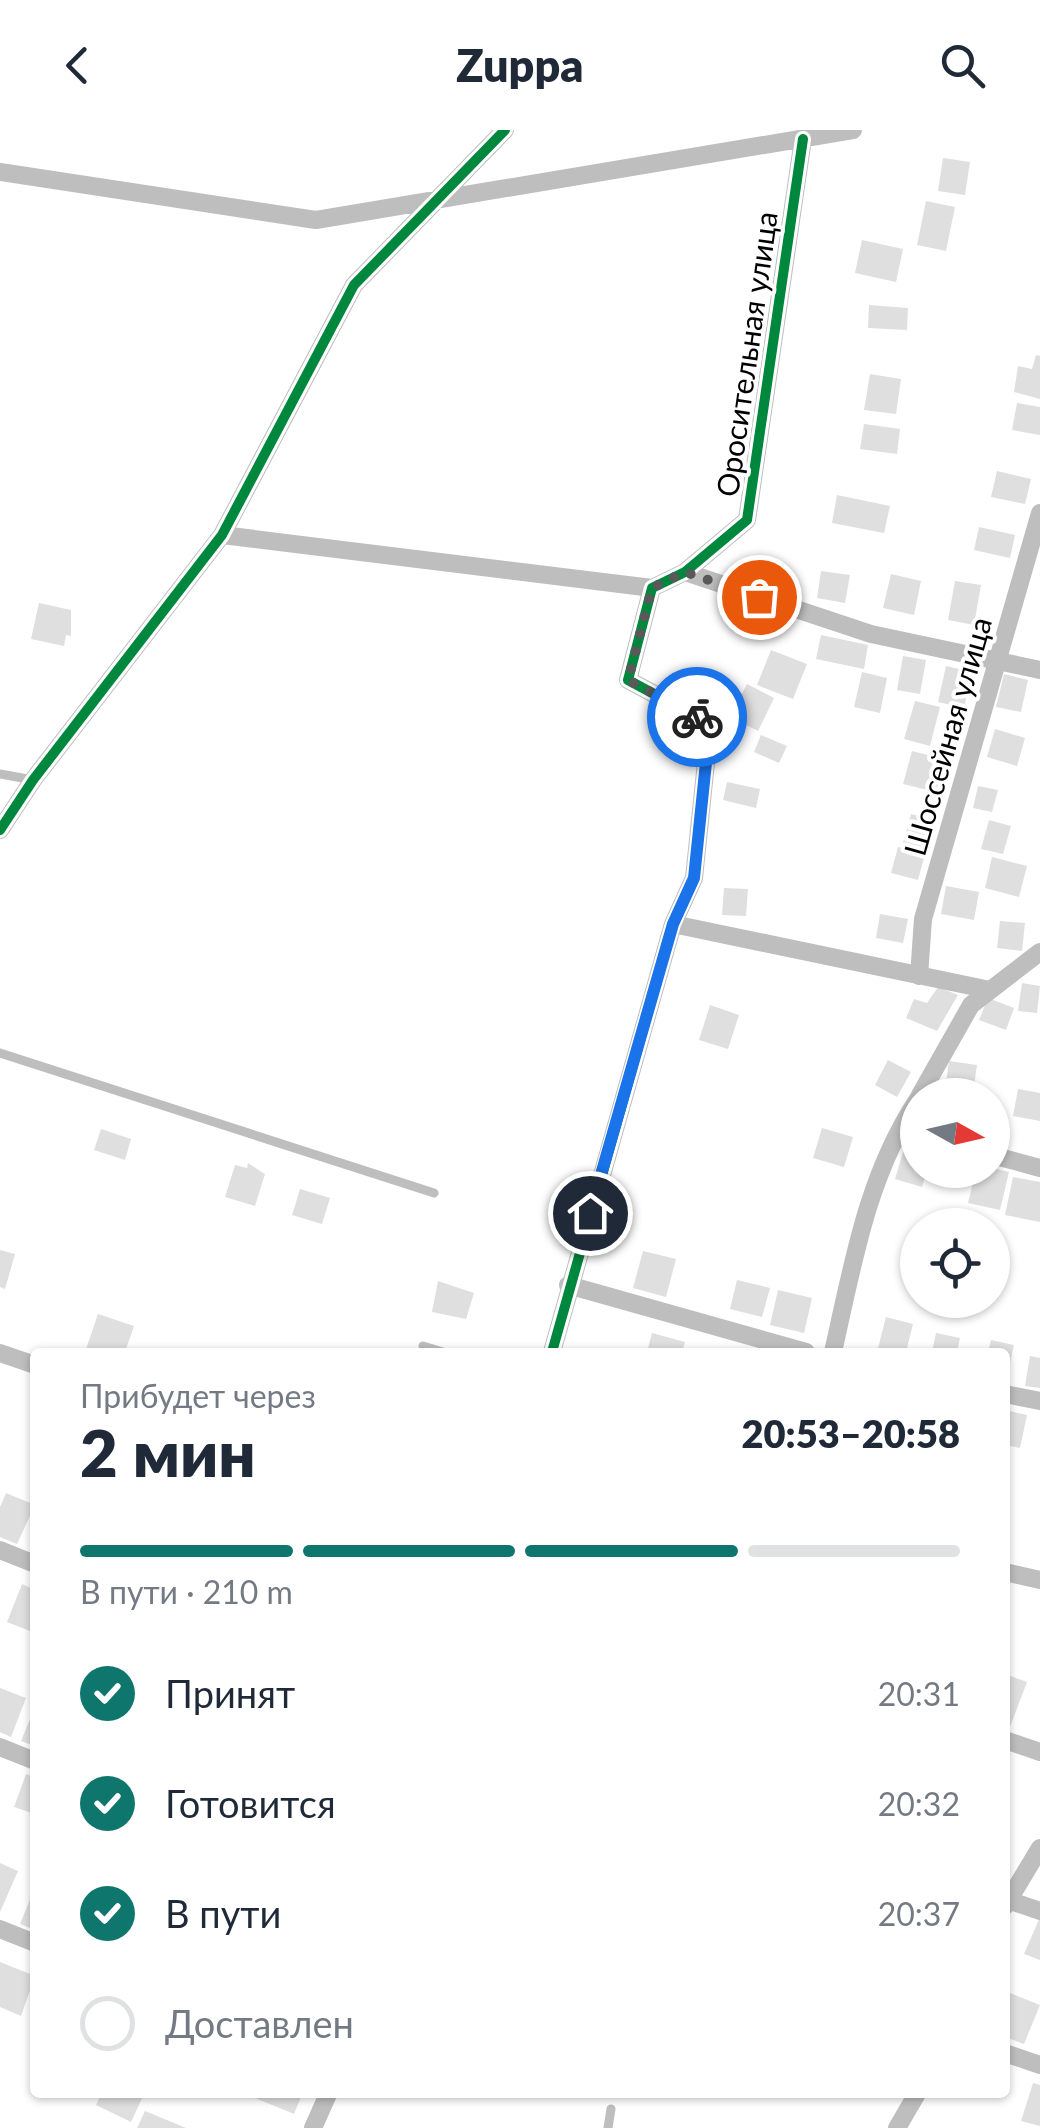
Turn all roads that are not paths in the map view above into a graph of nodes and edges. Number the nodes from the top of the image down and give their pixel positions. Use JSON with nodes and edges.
{"nodes":[{"id":1,"x":505,"y":130,"type":"edge"},
{"id":2,"x":854,"y":130,"type":"edge"},
{"id":3,"x":803,"y":139,"type":"junction"},
{"id":4,"x":0,"y":172,"type":"edge"},
{"id":5,"x":437,"y":200,"type":"junction"},
{"id":6,"x":1040,"y":513,"type":"edge"},
{"id":7,"x":222,"y":535,"type":"junction"},
{"id":8,"x":685,"y":572,"type":"junction"},
{"id":9,"x":652,"y":588,"type":"junction"},
{"id":10,"x":998,"y":663,"type":"junction"},
{"id":11,"x":1040,"y":670,"type":"edge"},
{"id":12,"x":0,"y":774,"type":"edge"},
{"id":13,"x":32,"y":780,"type":"junction"},
{"id":14,"x":0,"y":830,"type":"edge"},
{"id":15,"x":673,"y":924,"type":"junction"},
{"id":16,"x":1040,"y":952,"type":"edge"},
{"id":17,"x":920,"y":976,"type":"junction"},
{"id":18,"x":990,"y":990,"type":"junction"},
{"id":19,"x":0,"y":1053,"type":"edge"},
{"id":20,"x":930,"y":1078,"type":"edge"},
{"id":21,"x":900,"y":1126,"type":"edge"},
{"id":22,"x":898,"y":1129,"type":"joint"},
{"id":23,"x":1010,"y":1160,"type":"edge"},
{"id":24,"x":1040,"y":1168,"type":"edge"},
{"id":25,"x":434,"y":1193,"type":"dead end"},
{"id":26,"x":568,"y":1285,"type":"junction"},
{"id":27,"x":423,"y":1346,"type":"dead end"},
{"id":28,"x":430,"y":1348,"type":"edge"},
{"id":29,"x":553,"y":1348,"type":"edge"},
{"id":30,"x":792,"y":1348,"type":"edge"},
{"id":31,"x":834,"y":1348,"type":"edge"},
{"id":32,"x":0,"y":1352,"type":"edge"},
{"id":33,"x":30,"y":1363,"type":"edge"},
{"id":34,"x":1010,"y":1395,"type":"edge"},
{"id":35,"x":1040,"y":1401,"type":"edge"},
{"id":36,"x":0,"y":1550,"type":"edge"},
{"id":37,"x":30,"y":1562,"type":"edge"},
{"id":38,"x":1010,"y":1573,"type":"edge"},
{"id":39,"x":1040,"y":1580,"type":"edge"},
{"id":40,"x":1010,"y":1742,"type":"edge"},
{"id":41,"x":0,"y":1747,"type":"edge"},
{"id":42,"x":1040,"y":1752,"type":"edge"},
{"id":43,"x":30,"y":1759,"type":"edge"},
{"id":44,"x":1040,"y":1848,"type":"edge"},
{"id":45,"x":1010,"y":1897,"type":"edge"},
{"id":46,"x":1010,"y":1904,"type":"edge"},
{"id":47,"x":1040,"y":1911,"type":"edge"},
{"id":48,"x":0,"y":1929,"type":"edge"},
{"id":49,"x":30,"y":1941,"type":"edge"},
{"id":50,"x":1010,"y":2054,"type":"edge"},
{"id":51,"x":1040,"y":2065,"type":"edge"},
{"id":52,"x":327,"y":2098,"type":"edge"},
{"id":53,"x":915,"y":2098,"type":"edge"},
{"id":54,"x":611,"y":2110,"type":"dead end"},
{"id":55,"x":313,"y":2128,"type":"edge"},
{"id":56,"x":608,"y":2128,"type":"edge"},
{"id":57,"x":898,"y":2128,"type":"edge"}],
"edges":[{"from":1,"to":5,"type":"street"},
{"from":2,"to":3,"type":"street"},
{"from":3,"to":5,"type":"street"},
{"from":3,"to":8,"type":"street","name":"Оросительная улица"},
{"from":4,"to":5,"type":"street"},
{"from":5,"to":7,"type":"street"},
{"from":6,"to":10,"type":"street","name":"Шоссейная улица"},
{"from":7,"to":9,"type":"street"},
{"from":7,"to":13,"type":"street"},
{"from":8,"to":9,"type":"street","name":"Оросительная улица"},
{"from":8,"to":10,"type":"street"},
{"from":9,"to":15,"type":"street"},
{"from":10,"to":11,"type":"street"},
{"from":10,"to":17,"type":"street","name":"Шоссейная улица"},
{"from":12,"to":13,"type":"lane"},
{"from":13,"to":14,"type":"street"},
{"from":15,"to":17,"type":"street"},
{"from":15,"to":26,"type":"street"},
{"from":16,"to":18,"type":"street"},
{"from":17,"to":18,"type":"street"},
{"from":18,"to":20,"type":"street"},
{"from":19,"to":25,"type":"lane"},
{"from":21,"to":22,"type":"street"},
{"from":22,"to":31,"type":"street"},
{"from":23,"to":24,"type":"street"},
{"from":26,"to":29,"type":"street"},
{"from":26,"to":30,"type":"street"},
{"from":27,"to":28,"type":"lane"},
{"from":32,"to":33,"type":"street"},
{"from":34,"to":35,"type":"street"},
{"from":36,"to":37,"type":"street"},
{"from":38,"to":39,"type":"street"},
{"from":40,"to":42,"type":"street"},
{"from":41,"to":43,"type":"street"},
{"from":44,"to":45,"type":"street"},
{"from":46,"to":47,"type":"street"},
{"from":48,"to":49,"type":"street"},
{"from":50,"to":51,"type":"street"},
{"from":52,"to":55,"type":"street"},
{"from":53,"to":57,"type":"street"},
{"from":54,"to":56,"type":"lane"}]}
